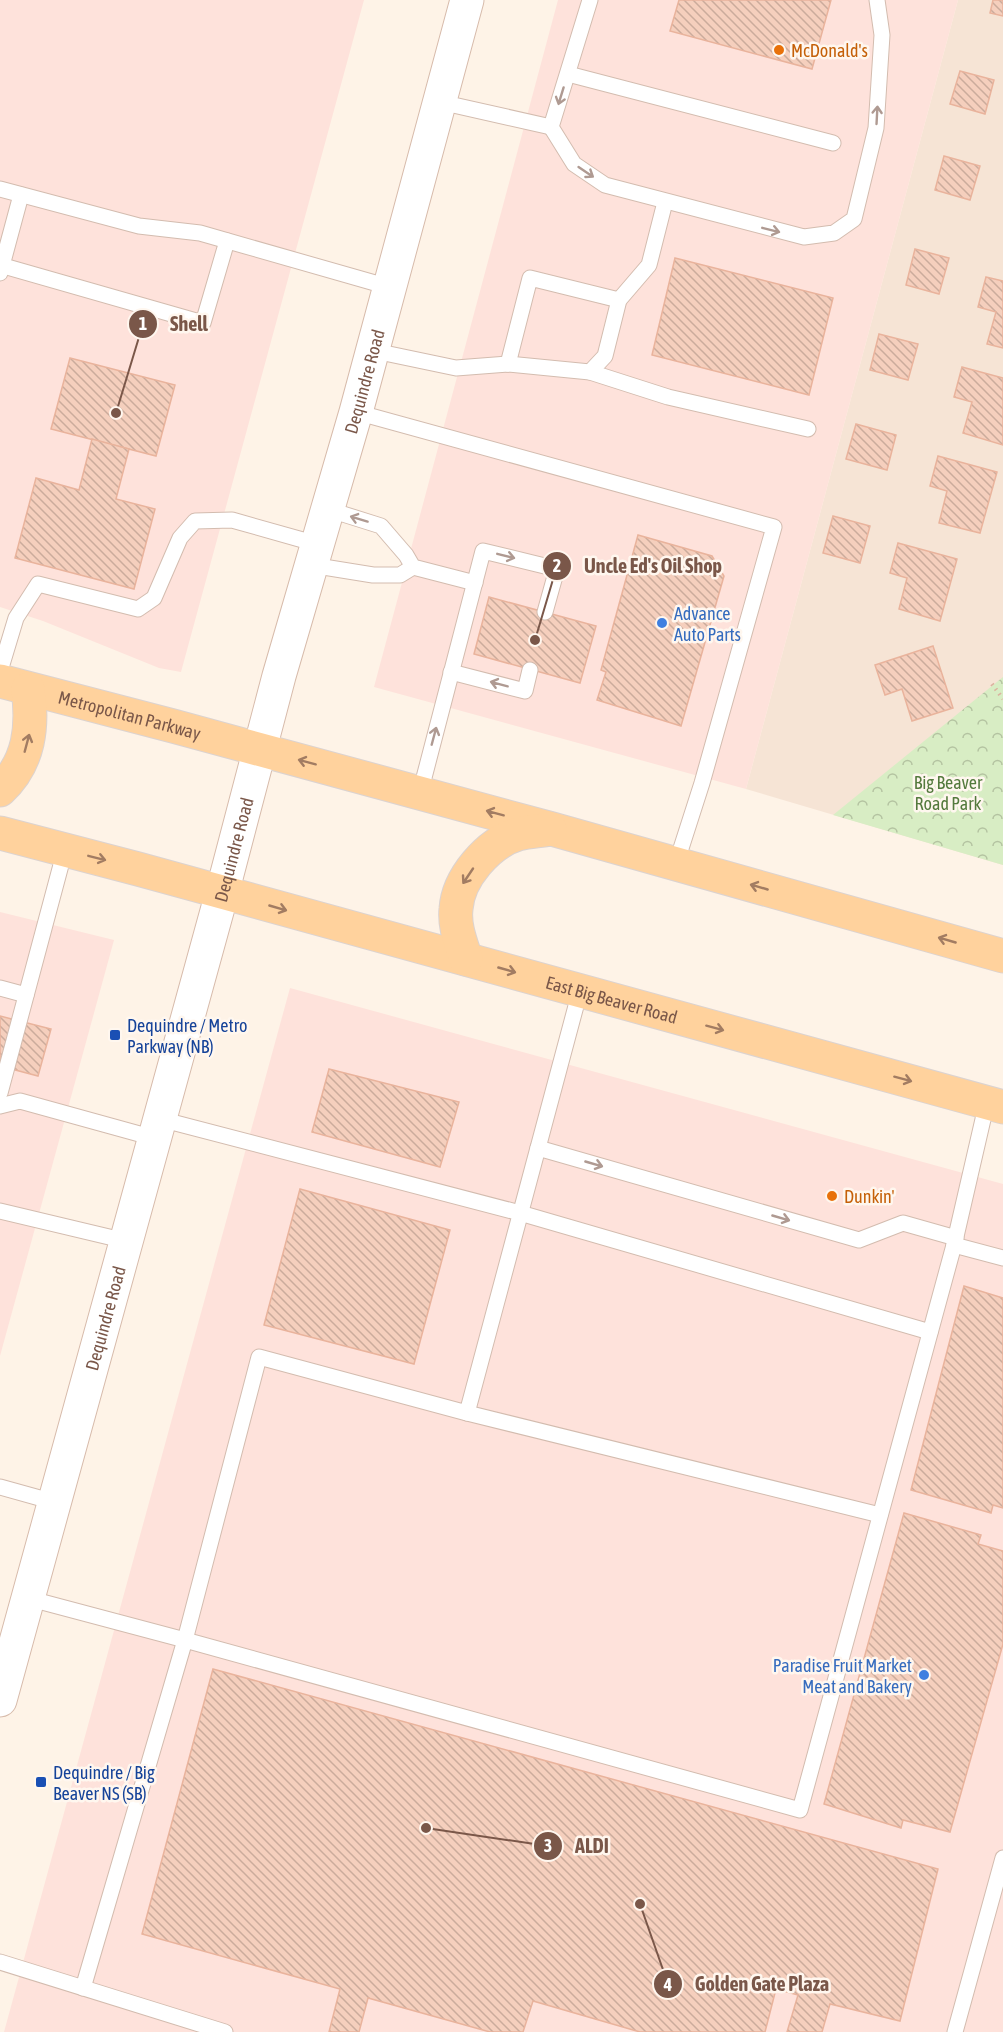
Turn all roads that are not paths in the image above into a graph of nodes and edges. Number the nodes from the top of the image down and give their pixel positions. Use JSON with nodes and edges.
{"nodes":[{"id":1,"x":467,"y":0,"type":"edge"},
{"id":2,"x":590,"y":0,"type":"edge"},
{"id":3,"x":877,"y":0,"type":"edge"},
{"id":4,"x":567,"y":74,"type":"junction"},
{"id":5,"x":440,"y":102,"type":"junction"},
{"id":6,"x":551,"y":127,"type":"junction"},
{"id":7,"x":833,"y":143,"type":"dead end"},
{"id":8,"x":0,"y":189,"type":"edge"},
{"id":9,"x":21,"y":195,"type":"junction"},
{"id":10,"x":665,"y":202,"type":"junction"},
{"id":11,"x":227,"y":241,"type":"junction"},
{"id":12,"x":1,"y":269,"type":"edge"},
{"id":13,"x":389,"y":287,"type":"junction"},
{"id":14,"x":620,"y":300,"type":"junction"},
{"id":15,"x":367,"y":348,"type":"junction"},
{"id":16,"x":508,"y":364,"type":"junction"},
{"id":17,"x":590,"y":372,"type":"junction"},
{"id":18,"x":356,"y":412,"type":"junction"},
{"id":19,"x":808,"y":429,"type":"dead end"},
{"id":20,"x":327,"y":509,"type":"junction"},
{"id":21,"x":314,"y":554,"type":"junction"},
{"id":22,"x":413,"y":567,"type":"junction"},
{"id":23,"x":475,"y":583,"type":"junction"},
{"id":24,"x":545,"y":612,"type":"dead end"},
{"id":25,"x":530,"y":670,"type":"dead end"},
{"id":26,"x":0,"y":671,"type":"edge"},
{"id":27,"x":451,"y":672,"type":"junction"},
{"id":28,"x":14,"y":685,"type":"edge"},
{"id":29,"x":259,"y":749,"type":"junction"},
{"id":30,"x":0,"y":790,"type":"edge"},
{"id":31,"x":420,"y":793,"type":"junction"},
{"id":32,"x":552,"y":829,"type":"junction"},
{"id":33,"x":0,"y":832,"type":"edge"},
{"id":34,"x":65,"y":850,"type":"junction"},
{"id":35,"x":676,"y":864,"type":"junction"},
{"id":36,"x":222,"y":892,"type":"junction"},
{"id":37,"x":1003,"y":956,"type":"edge"},
{"id":38,"x":466,"y":959,"type":"junction"},
{"id":39,"x":0,"y":988,"type":"edge"},
{"id":40,"x":580,"y":991,"type":"junction"},
{"id":41,"x":26,"y":995,"type":"junction"},
{"id":42,"x":0,"y":1093,"type":"edge"},
{"id":43,"x":995,"y":1104,"type":"edge"},
{"id":44,"x":0,"y":1106,"type":"edge"},
{"id":45,"x":157,"y":1128,"type":"junction"},
{"id":46,"x":538,"y":1148,"type":"junction"},
{"id":47,"x":0,"y":1211,"type":"edge"},
{"id":48,"x":520,"y":1214,"type":"junction"},
{"id":49,"x":955,"y":1241,"type":"junction"},
{"id":50,"x":126,"y":1242,"type":"junction"},
{"id":51,"x":1003,"y":1258,"type":"edge"},
{"id":52,"x":930,"y":1332,"type":"junction"},
{"id":53,"x":467,"y":1413,"type":"junction"},
{"id":54,"x":0,"y":1487,"type":"edge"},
{"id":55,"x":54,"y":1502,"type":"junction"},
{"id":56,"x":880,"y":1515,"type":"junction"},
{"id":57,"x":27,"y":1598,"type":"junction"},
{"id":58,"x":185,"y":1640,"type":"junction"},
{"id":59,"x":1,"y":1694,"type":"edge"},
{"id":60,"x":1003,"y":1858,"type":"edge"},
{"id":61,"x":0,"y":1962,"type":"edge"},
{"id":62,"x":83,"y":1988,"type":"junction"},
{"id":63,"x":225,"y":2032,"type":"edge"},
{"id":64,"x":955,"y":2032,"type":"edge"}],
"edges":[{"from":1,"to":5,"type":"main road","name":"Dequindre Road"},
{"from":2,"to":4,"type":"lane"},
{"from":10,"to":3,"type":"lane","one_way":true},
{"from":4,"to":6,"type":"lane","one_way":true},
{"from":4,"to":7,"type":"lane"},
{"from":5,"to":6,"type":"lane"},
{"from":5,"to":13,"type":"main road","name":"Dequindre Road"},
{"from":6,"to":10,"type":"lane","one_way":true},
{"from":8,"to":9,"type":"lane"},
{"from":9,"to":11,"type":"lane"},
{"from":9,"to":12,"type":"lane"},
{"from":10,"to":14,"type":"lane"},
{"from":11,"to":12,"type":"lane"},
{"from":11,"to":13,"type":"lane"},
{"from":13,"to":15,"type":"main road","name":"Dequindre Road"},
{"from":14,"to":16,"type":"lane"},
{"from":14,"to":17,"type":"lane"},
{"from":15,"to":16,"type":"lane"},
{"from":15,"to":18,"type":"main road","name":"Dequindre Road"},
{"from":16,"to":17,"type":"lane"},
{"from":17,"to":19,"type":"lane"},
{"from":18,"to":20,"type":"main road","name":"Dequindre Road"},
{"from":18,"to":35,"type":"lane"},
{"from":20,"to":21,"type":"main road","name":"Dequindre Road"},
{"from":22,"to":20,"type":"lane","one_way":true},
{"from":21,"to":22,"type":"lane"},
{"from":21,"to":26,"type":"lane"},
{"from":21,"to":29,"type":"main road","name":"Dequindre Road"},
{"from":22,"to":23,"type":"lane"},
{"from":23,"to":24,"type":"lane","one_way":true},
{"from":23,"to":27,"type":"lane"},
{"from":25,"to":27,"type":"lane","one_way":true},
{"from":31,"to":27,"type":"lane","one_way":true},
{"from":28,"to":29,"type":"main road","name":"Metropolitan Parkway"},
{"from":30,"to":28,"type":"main road","one_way":true},
{"from":31,"to":29,"type":"main road","one_way":true},
{"from":29,"to":36,"type":"main road","name":"Dequindre Road"},
{"from":32,"to":31,"type":"main road","one_way":true},
{"from":32,"to":35,"type":"main road"},
{"from":32,"to":38,"type":"main road","one_way":true},
{"from":33,"to":34,"type":"main road"},
{"from":34,"to":36,"type":"main road","one_way":true},
{"from":34,"to":41,"type":"lane"},
{"from":37,"to":35,"type":"main road","one_way":true},
{"from":36,"to":38,"type":"main road","name":"East Big Beaver Road","one_way":true},
{"from":36,"to":45,"type":"main road","name":"Dequindre Road"},
{"from":38,"to":40,"type":"main road","name":"East Big Beaver Road","one_way":true},
{"from":39,"to":41,"type":"lane"},
{"from":40,"to":43,"type":"main road","name":"East Big Beaver Road","one_way":true},
{"from":40,"to":46,"type":"lane"},
{"from":41,"to":42,"type":"lane"},
{"from":43,"to":49,"type":"lane"},
{"from":44,"to":45,"type":"lane"},
{"from":45,"to":48,"type":"lane"},
{"from":45,"to":50,"type":"main road","name":"Dequindre Road"},
{"from":46,"to":48,"type":"lane"},
{"from":46,"to":49,"type":"lane","one_way":true},
{"from":47,"to":50,"type":"lane"},
{"from":48,"to":52,"type":"lane"},
{"from":48,"to":53,"type":"lane"},
{"from":49,"to":51,"type":"lane"},
{"from":49,"to":52,"type":"lane"},
{"from":50,"to":55,"type":"main road","name":"Dequindre Road"},
{"from":52,"to":56,"type":"lane"},
{"from":53,"to":56,"type":"lane"},
{"from":53,"to":58,"type":"lane"},
{"from":54,"to":55,"type":"lane"},
{"from":55,"to":57,"type":"main road","name":"Dequindre Road"},
{"from":56,"to":58,"type":"lane"},
{"from":57,"to":58,"type":"lane"},
{"from":57,"to":59,"type":"main road","name":"Dequindre Road"},
{"from":58,"to":62,"type":"lane"},
{"from":60,"to":64,"type":"lane"},
{"from":61,"to":62,"type":"lane"},
{"from":62,"to":63,"type":"lane"}]}
